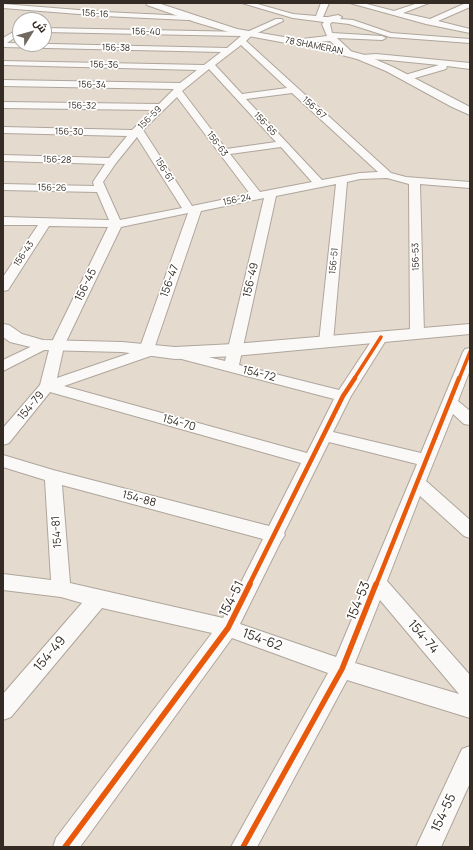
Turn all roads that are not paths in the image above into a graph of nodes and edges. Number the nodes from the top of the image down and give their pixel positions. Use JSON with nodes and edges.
{"nodes":[{"id":1,"x":27,"y":3,"type":"edge"},
{"id":2,"x":71,"y":3,"type":"edge"},
{"id":3,"x":150,"y":3,"type":"edge"},
{"id":4,"x":246,"y":3,"type":"edge"},
{"id":5,"x":271,"y":3,"type":"edge"},
{"id":6,"x":354,"y":3,"type":"edge"},
{"id":7,"x":379,"y":3,"type":"edge"},
{"id":8,"x":407,"y":3,"type":"edge"},
{"id":9,"x":326,"y":4,"type":"edge"},
{"id":10,"x":421,"y":4,"type":"edge"},
{"id":11,"x":470,"y":4,"type":"edge"},
{"id":12,"x":3,"y":6,"type":"edge"},
{"id":13,"x":368,"y":6,"type":"junction"},
{"id":14,"x":115,"y":7,"type":"dead end"},
{"id":15,"x":262,"y":7,"type":"junction"},
{"id":16,"x":17,"y":8,"type":"junction"},
{"id":17,"x":47,"y":10,"type":"junction"},
{"id":18,"x":57,"y":11,"type":"junction"},
{"id":19,"x":44,"y":12,"type":"edge"},
{"id":20,"x":396,"y":13,"type":"junction"},
{"id":21,"x":104,"y":14,"type":"junction"},
{"id":22,"x":188,"y":18,"type":"junction"},
{"id":23,"x":319,"y":19,"type":"junction"},
{"id":24,"x":419,"y":19,"type":"junction"},
{"id":25,"x":331,"y":20,"type":"junction"},
{"id":26,"x":279,"y":21,"type":"dead end"},
{"id":27,"x":429,"y":22,"type":"junction"},
{"id":28,"x":362,"y":25,"type":"junction"},
{"id":29,"x":468,"y":29,"type":"edge"},
{"id":30,"x":52,"y":30,"type":"edge"},
{"id":31,"x":145,"y":32,"type":"junction"},
{"id":32,"x":393,"y":35,"type":"junction"},
{"id":33,"x":244,"y":37,"type":"junction"},
{"id":34,"x":331,"y":37,"type":"junction"},
{"id":35,"x":4,"y":41,"type":"edge"},
{"id":36,"x":470,"y":41,"type":"edge"},
{"id":37,"x":294,"y":42,"type":"junction"},
{"id":38,"x":139,"y":48,"type":"junction"},
{"id":39,"x":229,"y":50,"type":"junction"},
{"id":40,"x":349,"y":53,"type":"junction"},
{"id":41,"x":92,"y":56,"type":"junction"},
{"id":42,"x":362,"y":57,"type":"junction"},
{"id":43,"x":3,"y":63,"type":"edge"},
{"id":44,"x":208,"y":66,"type":"junction"},
{"id":45,"x":448,"y":66,"type":"junction"},
{"id":46,"x":470,"y":66,"type":"edge"},
{"id":47,"x":105,"y":75,"type":"junction"},
{"id":48,"x":470,"y":75,"type":"edge"},
{"id":49,"x":408,"y":78,"type":"junction"},
{"id":50,"x":3,"y":83,"type":"edge"},
{"id":51,"x":73,"y":84,"type":"junction"},
{"id":52,"x":179,"y":89,"type":"junction"},
{"id":53,"x":294,"y":90,"type":"junction"},
{"id":54,"x":239,"y":97,"type":"junction"},
{"id":55,"x":3,"y":105,"type":"edge"},
{"id":56,"x":61,"y":106,"type":"junction"},
{"id":57,"x":161,"y":107,"type":"junction"},
{"id":58,"x":470,"y":111,"type":"edge"},
{"id":59,"x":3,"y":130,"type":"edge"},
{"id":60,"x":137,"y":132,"type":"junction"},
{"id":61,"x":284,"y":144,"type":"junction"},
{"id":62,"x":223,"y":152,"type":"junction"},
{"id":63,"x":3,"y":158,"type":"edge"},
{"id":64,"x":112,"y":161,"type":"junction"},
{"id":65,"x":387,"y":175,"type":"junction"},
{"id":66,"x":342,"y":179,"type":"junction"},
{"id":67,"x":414,"y":180,"type":"junction"},
{"id":68,"x":320,"y":184,"type":"junction"},
{"id":69,"x":470,"y":184,"type":"edge"},
{"id":70,"x":3,"y":187,"type":"edge"},
{"id":71,"x":102,"y":189,"type":"junction"},
{"id":72,"x":271,"y":193,"type":"junction"},
{"id":73,"x":257,"y":196,"type":"junction"},
{"id":74,"x":193,"y":209,"type":"junction"},
{"id":75,"x":3,"y":221,"type":"edge"},
{"id":76,"x":46,"y":222,"type":"junction"},
{"id":77,"x":116,"y":224,"type":"junction"},
{"id":78,"x":3,"y":287,"type":"edge"},
{"id":79,"x":3,"y":329,"type":"edge"},
{"id":80,"x":470,"y":329,"type":"edge"},
{"id":81,"x":417,"y":334,"type":"junction"},
{"id":82,"x":381,"y":338,"type":"junction"},
{"id":83,"x":326,"y":342,"type":"junction"},
{"id":84,"x":50,"y":345,"type":"junction"},
{"id":85,"x":148,"y":351,"type":"junction"},
{"id":86,"x":470,"y":352,"type":"edge"},
{"id":87,"x":232,"y":359,"type":"junction"},
{"id":88,"x":3,"y":366,"type":"edge"},
{"id":89,"x":47,"y":386,"type":"junction"},
{"id":90,"x":343,"y":396,"type":"junction"},
{"id":91,"x":450,"y":403,"type":"junction"},
{"id":92,"x":470,"y":420,"type":"edge"},
{"id":93,"x":324,"y":435,"type":"junction"},
{"id":94,"x":3,"y":439,"type":"edge"},
{"id":95,"x":311,"y":460,"type":"junction"},
{"id":96,"x":426,"y":460,"type":"junction"},
{"id":97,"x":3,"y":461,"type":"edge"},
{"id":98,"x":52,"y":476,"type":"junction"},
{"id":99,"x":417,"y":483,"type":"junction"},
{"id":100,"x":470,"y":531,"type":"edge"},
{"id":101,"x":276,"y":535,"type":"junction"},
{"id":102,"x":3,"y":582,"type":"edge"},
{"id":103,"x":377,"y":582,"type":"junction"},
{"id":104,"x":61,"y":589,"type":"junction"},
{"id":105,"x":98,"y":599,"type":"junction"},
{"id":106,"x":228,"y":628,"type":"junction"},
{"id":107,"x":342,"y":669,"type":"junction"},
{"id":108,"x":470,"y":691,"type":"edge"},
{"id":109,"x":470,"y":708,"type":"edge"},
{"id":110,"x":3,"y":710,"type":"edge"},
{"id":111,"x":470,"y":757,"type":"edge"},
{"id":112,"x":65,"y":847,"type":"edge"},
{"id":113,"x":243,"y":847,"type":"edge"},
{"id":114,"x":428,"y":847,"type":"edge"}],
"edges":[{"from":1,"to":16,"type":"street"},
{"from":2,"to":18,"type":"street"},
{"from":3,"to":22,"type":"street","name":"78 SHAMERAN"},
{"from":4,"to":15,"type":"street"},
{"from":5,"to":15,"type":"street"},
{"from":6,"to":13,"type":"street"},
{"from":7,"to":13,"type":"street"},
{"from":8,"to":10,"type":"street"},
{"from":9,"to":23,"type":"street"},
{"from":10,"to":20,"type":"street"},
{"from":11,"to":27,"type":"street"},
{"from":12,"to":16,"type":"street","name":"156-16"},
{"from":13,"to":20,"type":"street"},
{"from":13,"to":25,"type":"street"},
{"from":14,"to":21,"type":"street"},
{"from":15,"to":23,"type":"street"},
{"from":16,"to":17,"type":"street","name":"156-16"},
{"from":17,"to":18,"type":"street","name":"156-16"},
{"from":17,"to":19,"type":"street"},
{"from":18,"to":21,"type":"street","name":"156-16"},
{"from":20,"to":24,"type":"street"},
{"from":20,"to":28,"type":"street"},
{"from":21,"to":22,"type":"street","name":"156-16"},
{"from":22,"to":33,"type":"street","name":"78 SHAMERAN"},
{"from":23,"to":25,"type":"street"},
{"from":24,"to":27,"type":"street"},
{"from":24,"to":32,"type":"street"},
{"from":25,"to":28,"type":"street"},
{"from":25,"to":34,"type":"street"},
{"from":26,"to":33,"type":"street"},
{"from":27,"to":29,"type":"street"},
{"from":28,"to":32,"type":"street"},
{"from":30,"to":31,"type":"street","name":"156-40"},
{"from":31,"to":33,"type":"street","name":"156-40"},
{"from":31,"to":38,"type":"street"},
{"from":32,"to":34,"type":"street"},
{"from":32,"to":36,"type":"street"},
{"from":33,"to":37,"type":"street","name":"78 SHAMERAN"},
{"from":33,"to":39,"type":"street","name":"156-59"},
{"from":33,"to":53,"type":"street","name":"156-67"},
{"from":34,"to":37,"type":"street"},
{"from":34,"to":40,"type":"street"},
{"from":35,"to":41,"type":"street","name":"156-38"},
{"from":37,"to":40,"type":"street","name":"78 SHAMERAN"},
{"from":38,"to":39,"type":"street","name":"156-38"},
{"from":38,"to":41,"type":"street","name":"156-38"},
{"from":39,"to":44,"type":"street","name":"156-59"},
{"from":40,"to":42,"type":"street","name":"78 SHAMERAN"},
{"from":41,"to":43,"type":"street","name":"156-36"},
{"from":41,"to":47,"type":"street","name":"156-36"},
{"from":42,"to":45,"type":"street"},
{"from":42,"to":49,"type":"street","name":"78 SHAMERAN"},
{"from":44,"to":47,"type":"street","name":"156-36"},
{"from":44,"to":52,"type":"street","name":"156-59"},
{"from":44,"to":54,"type":"street","name":"156-65"},
{"from":45,"to":46,"type":"street"},
{"from":45,"to":48,"type":"street"},
{"from":45,"to":49,"type":"street"},
{"from":47,"to":51,"type":"street","name":"156-34"},
{"from":47,"to":52,"type":"street","name":"156-34"},
{"from":49,"to":58,"type":"street","name":"78 SHAMERAN"},
{"from":50,"to":51,"type":"street","name":"156-34"},
{"from":51,"to":56,"type":"street"},
{"from":52,"to":57,"type":"street","name":"156-59"},
{"from":52,"to":62,"type":"street","name":"156-63"},
{"from":53,"to":54,"type":"street"},
{"from":53,"to":65,"type":"street","name":"156-67"},
{"from":54,"to":61,"type":"street","name":"156-65"},
{"from":55,"to":56,"type":"street","name":"156-32"},
{"from":56,"to":57,"type":"street","name":"156-32"},
{"from":57,"to":60,"type":"street","name":"156-59"},
{"from":59,"to":60,"type":"street","name":"156-30"},
{"from":60,"to":64,"type":"street","name":"156-59"},
{"from":60,"to":74,"type":"street","name":"156-61"},
{"from":61,"to":62,"type":"street"},
{"from":61,"to":68,"type":"street","name":"156-65"},
{"from":62,"to":73,"type":"street","name":"156-63"},
{"from":63,"to":64,"type":"street","name":"156-28"},
{"from":64,"to":71,"type":"street","name":"156-59"},
{"from":65,"to":66,"type":"street","name":"156-24"},
{"from":65,"to":67,"type":"street","name":"156-24"},
{"from":66,"to":68,"type":"street","name":"156-24"},
{"from":66,"to":83,"type":"street","name":"156-51"},
{"from":67,"to":69,"type":"street","name":"156-24"},
{"from":67,"to":81,"type":"street","name":"156-53"},
{"from":68,"to":72,"type":"street","name":"156-24"},
{"from":70,"to":71,"type":"street","name":"156-26"},
{"from":71,"to":77,"type":"street"},
{"from":72,"to":73,"type":"street","name":"156-24"},
{"from":72,"to":87,"type":"street","name":"156-49"},
{"from":73,"to":74,"type":"street","name":"156-24"},
{"from":74,"to":77,"type":"street","name":"156-24"},
{"from":74,"to":85,"type":"street","name":"156-47"},
{"from":75,"to":76,"type":"street","name":"156-24"},
{"from":76,"to":77,"type":"street","name":"156-24"},
{"from":76,"to":78,"type":"street","name":"156-43"},
{"from":77,"to":84,"type":"street","name":"156-45"},
{"from":79,"to":84,"type":"street"},
{"from":80,"to":81,"type":"street"},
{"from":81,"to":82,"type":"street"},
{"from":82,"to":83,"type":"street"},
{"from":82,"to":90,"type":"street","name":"154-51"},
{"from":83,"to":87,"type":"street"},
{"from":84,"to":85,"type":"street"},
{"from":84,"to":88,"type":"street"},
{"from":84,"to":89,"type":"street","name":"154-79"},
{"from":85,"to":87,"type":"street"},
{"from":85,"to":89,"type":"street"},
{"from":86,"to":91,"type":"street","name":"154-53"},
{"from":87,"to":90,"type":"street","name":"154-72"},
{"from":89,"to":94,"type":"street","name":"154-79"},
{"from":89,"to":95,"type":"street","name":"154-70"},
{"from":90,"to":93,"type":"street","name":"154-51"},
{"from":91,"to":92,"type":"street"},
{"from":91,"to":96,"type":"street","name":"154-53"},
{"from":93,"to":95,"type":"street","name":"154-51"},
{"from":93,"to":96,"type":"street"},
{"from":95,"to":101,"type":"street","name":"154-51"},
{"from":96,"to":99,"type":"street","name":"154-53"},
{"from":97,"to":98,"type":"street","name":"154-88"},
{"from":98,"to":101,"type":"street","name":"154-88"},
{"from":98,"to":104,"type":"street","name":"154-81"},
{"from":99,"to":100,"type":"street"},
{"from":99,"to":103,"type":"street","name":"154-53"},
{"from":101,"to":106,"type":"street","name":"154-51"},
{"from":102,"to":104,"type":"street","name":"154-62"},
{"from":103,"to":107,"type":"street","name":"154-53"},
{"from":103,"to":108,"type":"street","name":"154-74"},
{"from":104,"to":105,"type":"street","name":"154-62"},
{"from":105,"to":106,"type":"street","name":"154-62"},
{"from":105,"to":110,"type":"street","name":"154-49"},
{"from":106,"to":107,"type":"street","name":"154-62"},
{"from":106,"to":112,"type":"street","name":"154-51"},
{"from":107,"to":109,"type":"street","name":"154-62"},
{"from":107,"to":113,"type":"street","name":"154-53"},
{"from":111,"to":114,"type":"street","name":"154-55"}]}
